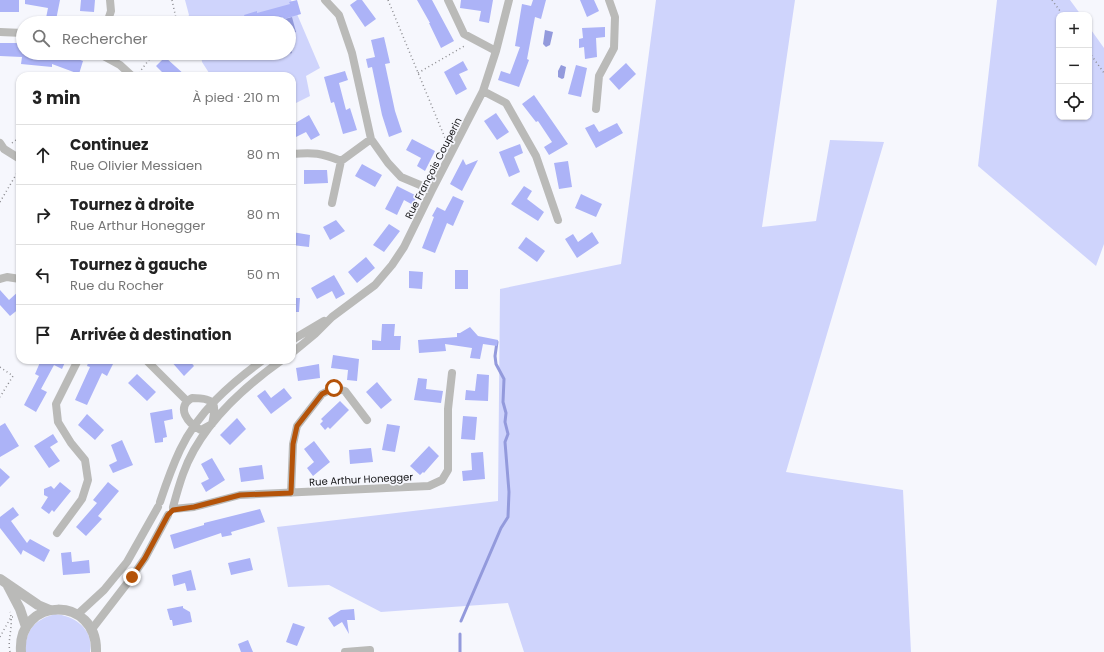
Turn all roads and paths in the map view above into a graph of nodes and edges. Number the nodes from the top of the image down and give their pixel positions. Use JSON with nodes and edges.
{"nodes":[{"id":1,"x":110,"y":0,"type":"edge"},
{"id":2,"x":172,"y":0,"type":"edge"},
{"id":3,"x":325,"y":0,"type":"edge"},
{"id":4,"x":388,"y":0,"type":"edge"},
{"id":5,"x":448,"y":0,"type":"edge"},
{"id":6,"x":509,"y":0,"type":"edge"},
{"id":7,"x":609,"y":0,"type":"edge"},
{"id":8,"x":1052,"y":0,"type":"edge"},
{"id":9,"x":1061,"y":12,"type":"edge"},
{"id":10,"x":109,"y":16,"type":"edge"},
{"id":11,"x":175,"y":16,"type":"edge"},
{"id":12,"x":0,"y":32,"type":"edge"},
{"id":13,"x":16,"y":33,"type":"edge"},
{"id":14,"x":475,"y":40,"type":"junction"},
{"id":15,"x":496,"y":51,"type":"junction"},
{"id":16,"x":1092,"y":56,"type":"edge"},
{"id":17,"x":110,"y":60,"type":"edge"},
{"id":18,"x":149,"y":60,"type":"edge"},
{"id":19,"x":127,"y":72,"type":"edge"},
{"id":20,"x":140,"y":72,"type":"edge"},
{"id":21,"x":1104,"y":72,"type":"edge"},
{"id":22,"x":418,"y":74,"type":"junction"},
{"id":23,"x":484,"y":91,"type":"junction"},
{"id":24,"x":596,"y":109,"type":"dead end"},
{"id":25,"x":371,"y":139,"type":"junction"},
{"id":26,"x":0,"y":143,"type":"edge"},
{"id":27,"x":454,"y":146,"type":"junction"},
{"id":28,"x":296,"y":154,"type":"edge"},
{"id":29,"x":16,"y":156,"type":"edge"},
{"id":30,"x":341,"y":161,"type":"junction"},
{"id":31,"x":16,"y":175,"type":"edge"},
{"id":32,"x":432,"y":190,"type":"junction"},
{"id":33,"x":0,"y":202,"type":"edge"},
{"id":34,"x":332,"y":202,"type":"dead end"},
{"id":35,"x":558,"y":220,"type":"dead end"},
{"id":36,"x":16,"y":277,"type":"edge"},
{"id":37,"x":0,"y":279,"type":"edge"},
{"id":38,"x":332,"y":317,"type":"junction"},
{"id":39,"x":296,"y":336,"type":"edge"},
{"id":40,"x":296,"y":349,"type":"edge"},
{"id":41,"x":76,"y":364,"type":"edge"},
{"id":42,"x":150,"y":364,"type":"edge"},
{"id":43,"x":258,"y":364,"type":"edge"},
{"id":44,"x":277,"y":364,"type":"edge"},
{"id":45,"x":0,"y":367,"type":"edge"},
{"id":46,"x":452,"y":373,"type":"dead end"},
{"id":47,"x":0,"y":398,"type":"edge"},
{"id":48,"x":187,"y":401,"type":"junction"},
{"id":49,"x":212,"y":403,"type":"junction"},
{"id":50,"x":367,"y":420,"type":"dead end"},
{"id":51,"x":212,"y":424,"type":"junction"},
{"id":52,"x":194,"y":426,"type":"junction"},
{"id":53,"x":291,"y":493,"type":"junction"},
{"id":54,"x":159,"y":504,"type":"junction"},
{"id":55,"x":171,"y":510,"type":"junction"},
{"id":56,"x":57,"y":533,"type":"dead end"},
{"id":57,"x":3,"y":581,"type":"edge"},
{"id":58,"x":8,"y":607,"type":"dead end"},
{"id":59,"x":50,"y":610,"type":"junction"},
{"id":60,"x":78,"y":614,"type":"junction"},
{"id":61,"x":26,"y":627,"type":"junction"},
{"id":62,"x":92,"y":629,"type":"junction"},
{"id":63,"x":16,"y":651,"type":"edge"},
{"id":64,"x":96,"y":652,"type":"edge"},
{"id":65,"x":345,"y":652,"type":"edge"},
{"id":66,"x":370,"y":652,"type":"edge"}],
"edges":[{"from":1,"to":10,"type":"street"},
{"from":2,"to":11,"type":"path"},
{"from":3,"to":25,"type":"street"},
{"from":4,"to":22,"type":"path"},
{"from":5,"to":14,"type":"street"},
{"from":6,"to":15,"type":"street","name":"Rue François Couperin"},
{"from":7,"to":24,"type":"street"},
{"from":8,"to":9,"type":"path"},
{"from":12,"to":13,"type":"street"},
{"from":14,"to":15,"type":"street"},
{"from":14,"to":22,"type":"path"},
{"from":15,"to":23,"type":"street","name":"Rue François Couperin"},
{"from":16,"to":21,"type":"path"},
{"from":17,"to":19,"type":"street"},
{"from":18,"to":20,"type":"path"},
{"from":22,"to":27,"type":"path"},
{"from":23,"to":27,"type":"street","name":"Rue François Couperin"},
{"from":23,"to":35,"type":"street"},
{"from":25,"to":30,"type":"street"},
{"from":25,"to":32,"type":"street"},
{"from":26,"to":29,"type":"street"},
{"from":27,"to":32,"type":"street","name":"Rue François Couperin"},
{"from":28,"to":30,"type":"street"},
{"from":30,"to":34,"type":"street"},
{"from":31,"to":33,"type":"path"},
{"from":32,"to":38,"type":"street","name":"Rue François Couperin"},
{"from":36,"to":37,"type":"street"},
{"from":38,"to":39,"type":"street"},
{"from":38,"to":40,"type":"street"},
{"from":41,"to":56,"type":"street"},
{"from":42,"to":48,"type":"street"},
{"from":43,"to":49,"type":"street"},
{"from":44,"to":51,"type":"street"},
{"from":45,"to":47,"type":"path"},
{"from":46,"to":53,"type":"street","name":"Rue Arthur Honegger"},
{"from":48,"to":49,"type":"street"},
{"from":48,"to":52,"type":"street"},
{"from":49,"to":51,"type":"street"},
{"from":49,"to":52,"type":"street"},
{"from":50,"to":53,"type":"street"},
{"from":51,"to":52,"type":"street"},
{"from":51,"to":55,"type":"street"},
{"from":52,"to":54,"type":"street"},
{"from":53,"to":55,"type":"street","name":"Rue Arthur Honegger"},
{"from":54,"to":55,"type":"street"},
{"from":54,"to":55,"type":"street","name":"Rue Arthur Honegger"},
{"from":54,"to":60,"type":"street"},
{"from":55,"to":62,"type":"street"},
{"from":57,"to":59,"type":"street"},
{"from":57,"to":61,"type":"street"},
{"from":58,"to":63,"type":"path"},
{"from":59,"to":60,"type":"street"},
{"from":59,"to":61,"type":"street"},
{"from":60,"to":62,"type":"street"},
{"from":61,"to":63,"type":"street"},
{"from":62,"to":64,"type":"street"},
{"from":65,"to":66,"type":"street"}]}
